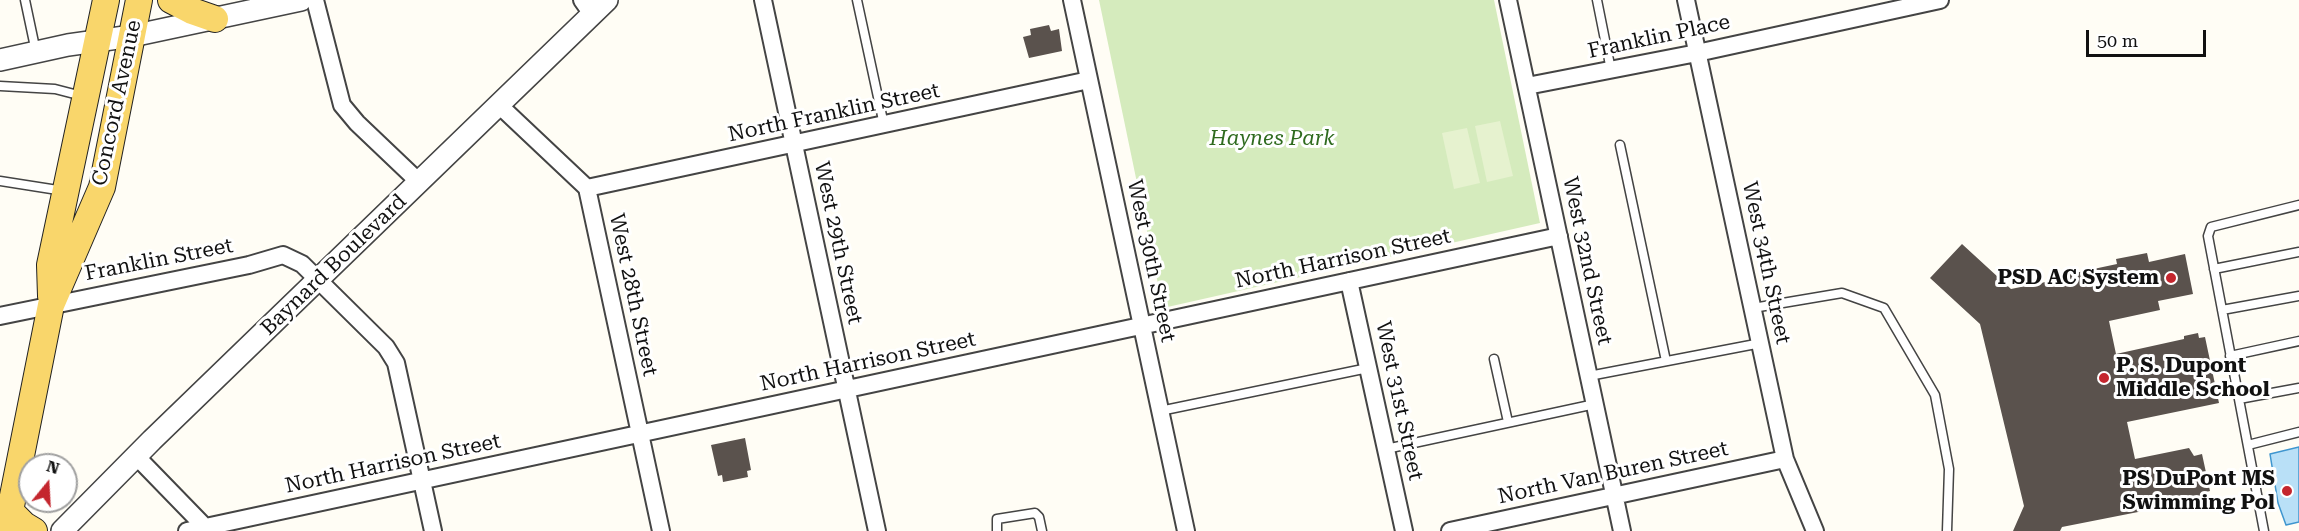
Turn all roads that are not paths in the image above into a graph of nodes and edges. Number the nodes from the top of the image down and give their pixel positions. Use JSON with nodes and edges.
{"nodes":[{"id":1,"x":25,"y":0,"type":"edge"},
{"id":2,"x":105,"y":0,"type":"edge"},
{"id":3,"x":121,"y":0,"type":"edge"},
{"id":4,"x":139,"y":0,"type":"edge"},
{"id":5,"x":171,"y":0,"type":"edge"},
{"id":6,"x":301,"y":0,"type":"edge"},
{"id":7,"x":315,"y":0,"type":"edge"},
{"id":8,"x":763,"y":0,"type":"edge"},
{"id":9,"x":856,"y":0,"type":"edge"},
{"id":10,"x":1072,"y":0,"type":"edge"},
{"id":11,"x":1508,"y":0,"type":"edge"},
{"id":12,"x":1597,"y":0,"type":"edge"},
{"id":13,"x":1686,"y":0,"type":"edge"},
{"id":14,"x":1940,"y":0,"type":"edge"},
{"id":15,"x":594,"y":5,"type":"edge"},
{"id":16,"x":215,"y":19,"type":"junction"},
{"id":17,"x":132,"y":36,"type":"junction"},
{"id":18,"x":96,"y":40,"type":"junction"},
{"id":19,"x":36,"y":52,"type":"junction"},
{"id":20,"x":1697,"y":53,"type":"junction"},
{"id":21,"x":0,"y":60,"type":"edge"},
{"id":22,"x":1611,"y":70,"type":"junction"},
{"id":23,"x":1089,"y":80,"type":"junction"},
{"id":24,"x":0,"y":86,"type":"edge"},
{"id":25,"x":1527,"y":86,"type":"junction"},
{"id":26,"x":84,"y":97,"type":"junction"},
{"id":27,"x":498,"y":105,"type":"junction"},
{"id":28,"x":884,"y":125,"type":"junction"},
{"id":29,"x":794,"y":144,"type":"junction"},
{"id":30,"x":1620,"y":145,"type":"dead end"},
{"id":31,"x":0,"y":181,"type":"edge"},
{"id":32,"x":419,"y":182,"type":"junction"},
{"id":33,"x":587,"y":188,"type":"junction"},
{"id":34,"x":65,"y":191,"type":"junction"},
{"id":35,"x":2299,"y":205,"type":"edge"},
{"id":36,"x":1558,"y":236,"type":"junction"},
{"id":37,"x":2299,"y":252,"type":"edge"},
{"id":38,"x":2214,"y":269,"type":"junction"},
{"id":39,"x":318,"y":279,"type":"junction"},
{"id":40,"x":1349,"y":281,"type":"junction"},
{"id":41,"x":2299,"y":296,"type":"edge"},
{"id":42,"x":51,"y":305,"type":"junction"},
{"id":43,"x":1753,"y":308,"type":"junction"},
{"id":44,"x":2222,"y":310,"type":"junction"},
{"id":45,"x":0,"y":316,"type":"edge"},
{"id":46,"x":1142,"y":326,"type":"junction"},
{"id":47,"x":2299,"y":341,"type":"edge"},
{"id":48,"x":1761,"y":343,"type":"junction"},
{"id":49,"x":2230,"y":356,"type":"junction"},
{"id":50,"x":1494,"y":359,"type":"dead end"},
{"id":51,"x":1666,"y":362,"type":"junction"},
{"id":52,"x":1368,"y":368,"type":"junction"},
{"id":53,"x":1589,"y":376,"type":"junction"},
{"id":54,"x":2299,"y":388,"type":"edge"},
{"id":55,"x":846,"y":389,"type":"junction"},
{"id":56,"x":2239,"y":399,"type":"junction"},
{"id":57,"x":1595,"y":404,"type":"junction"},
{"id":58,"x":1160,"y":411,"type":"junction"},
{"id":59,"x":1508,"y":422,"type":"junction"},
{"id":60,"x":2299,"y":432,"type":"edge"},
{"id":61,"x":640,"y":435,"type":"junction"},
{"id":62,"x":2248,"y":445,"type":"junction"},
{"id":63,"x":1386,"y":450,"type":"junction"},
{"id":64,"x":136,"y":456,"type":"junction"},
{"id":65,"x":1785,"y":459,"type":"junction"},
{"id":66,"x":422,"y":480,"type":"junction"},
{"id":67,"x":1614,"y":496,"type":"junction"},
{"id":68,"x":8,"y":521,"type":"edge"},
{"id":69,"x":206,"y":529,"type":"edge"},
{"id":70,"x":34,"y":531,"type":"edge"},
{"id":71,"x":62,"y":531,"type":"edge"},
{"id":72,"x":187,"y":531,"type":"edge"},
{"id":73,"x":433,"y":531,"type":"edge"},
{"id":74,"x":661,"y":531,"type":"edge"},
{"id":75,"x":877,"y":531,"type":"edge"},
{"id":76,"x":997,"y":531,"type":"edge"},
{"id":77,"x":1042,"y":531,"type":"edge"},
{"id":78,"x":1186,"y":531,"type":"edge"},
{"id":79,"x":1404,"y":531,"type":"edge"},
{"id":80,"x":1450,"y":531,"type":"edge"},
{"id":81,"x":1622,"y":531,"type":"edge"},
{"id":82,"x":1815,"y":531,"type":"edge"},
{"id":83,"x":1947,"y":531,"type":"edge"},
{"id":84,"x":2264,"y":531,"type":"edge"}],
"edges":[{"from":1,"to":19,"type":"lane"},
{"from":2,"to":18,"type":"main road","name":"Concord Avenue"},
{"from":3,"to":17,"type":"main road"},
{"from":4,"to":17,"type":"main road","name":"Concord Avenue"},
{"from":5,"to":16,"type":"main road"},
{"from":6,"to":16,"type":"street"},
{"from":7,"to":32,"type":"street"},
{"from":8,"to":29,"type":"street","name":"West 29th Street"},
{"from":9,"to":28,"type":"lane"},
{"from":10,"to":23,"type":"street","name":"West 30th Street"},
{"from":11,"to":25,"type":"street","name":"West 32nd Street"},
{"from":12,"to":22,"type":"lane"},
{"from":13,"to":20,"type":"street","name":"West 34th Street"},
{"from":14,"to":20,"type":"street","name":"Franklin Place"},
{"from":15,"to":27,"type":"street","name":"Baynard Boulevard"},
{"from":16,"to":17,"type":"street"},
{"from":17,"to":18,"type":"street"},
{"from":17,"to":42,"type":"main road","name":"Concord Avenue"},
{"from":18,"to":19,"type":"street"},
{"from":18,"to":26,"type":"main road","name":"Concord Avenue"},
{"from":19,"to":21,"type":"street"},
{"from":20,"to":22,"type":"street","name":"Franklin Place"},
{"from":20,"to":43,"type":"street","name":"West 34th Street"},
{"from":22,"to":25,"type":"street","name":"Franklin Place"},
{"from":23,"to":28,"type":"street","name":"North Franklin Street"},
{"from":23,"to":46,"type":"street","name":"West 30th Street"},
{"from":24,"to":26,"type":"lane"},
{"from":25,"to":36,"type":"street","name":"West 32nd Street"},
{"from":26,"to":34,"type":"main road","name":"Concord Avenue"},
{"from":27,"to":32,"type":"street","name":"Baynard Boulevard"},
{"from":27,"to":33,"type":"street"},
{"from":28,"to":29,"type":"street","name":"North Franklin Street"},
{"from":29,"to":33,"type":"street","name":"North Franklin Street"},
{"from":29,"to":55,"type":"street","name":"West 29th Street"},
{"from":30,"to":51,"type":"lane"},
{"from":31,"to":34,"type":"lane"},
{"from":32,"to":39,"type":"street","name":"Baynard Boulevard"},
{"from":33,"to":61,"type":"street","name":"West 28th Street"},
{"from":34,"to":42,"type":"main road","name":"Concord Avenue"},
{"from":35,"to":38,"type":"lane"},
{"from":36,"to":40,"type":"street","name":"North Harrison Street"},
{"from":36,"to":53,"type":"street","name":"West 32nd Street"},
{"from":37,"to":38,"type":"lane"},
{"from":38,"to":44,"type":"lane"},
{"from":39,"to":42,"type":"street","name":"Franklin Street"},
{"from":39,"to":64,"type":"street","name":"Baynard Boulevard"},
{"from":39,"to":66,"type":"street","name":"Franklin Street"},
{"from":40,"to":46,"type":"street","name":"North Harrison Street"},
{"from":40,"to":52,"type":"street","name":"West 31st Street"},
{"from":41,"to":44,"type":"lane"},
{"from":42,"to":45,"type":"street","name":"Franklin Street"},
{"from":42,"to":68,"type":"main road","name":"Concord Avenue"},
{"from":43,"to":48,"type":"street","name":"West 34th Street"},
{"from":43,"to":83,"type":"lane"},
{"from":44,"to":49,"type":"lane"},
{"from":46,"to":55,"type":"street","name":"North Harrison Street"},
{"from":46,"to":58,"type":"street","name":"West 30th Street"},
{"from":47,"to":49,"type":"lane"},
{"from":48,"to":51,"type":"lane"},
{"from":48,"to":65,"type":"street","name":"West 34th Street"},
{"from":49,"to":56,"type":"lane"},
{"from":50,"to":59,"type":"lane"},
{"from":51,"to":53,"type":"lane"},
{"from":52,"to":58,"type":"lane"},
{"from":52,"to":63,"type":"street","name":"West 31st Street"},
{"from":53,"to":57,"type":"street","name":"West 32nd Street"},
{"from":54,"to":56,"type":"lane"},
{"from":55,"to":61,"type":"street","name":"North Harrison Street"},
{"from":55,"to":75,"type":"street","name":"West 29th Street"},
{"from":56,"to":62,"type":"lane"},
{"from":57,"to":59,"type":"lane"},
{"from":57,"to":67,"type":"street","name":"West 32nd Street"},
{"from":58,"to":78,"type":"street","name":"West 30th Street"},
{"from":59,"to":63,"type":"lane"},
{"from":60,"to":62,"type":"lane"},
{"from":61,"to":66,"type":"street","name":"North Harrison Street"},
{"from":61,"to":74,"type":"street","name":"West 28th Street"},
{"from":62,"to":84,"type":"lane"},
{"from":63,"to":79,"type":"street","name":"West 31st Street"},
{"from":64,"to":69,"type":"street"},
{"from":64,"to":71,"type":"street","name":"Baynard Boulevard"},
{"from":65,"to":67,"type":"street","name":"North Van Buren Street"},
{"from":65,"to":82,"type":"street","name":"West 34th Street"},
{"from":66,"to":69,"type":"street","name":"North Harrison Street"},
{"from":66,"to":73,"type":"street","name":"Franklin Street"},
{"from":67,"to":80,"type":"street","name":"North Van Buren Street"},
{"from":67,"to":81,"type":"street","name":"West 32nd Street"},
{"from":68,"to":70,"type":"main road"},
{"from":69,"to":72,"type":"street","name":"North Harrison Street"},
{"from":76,"to":77,"type":"lane"}]}
